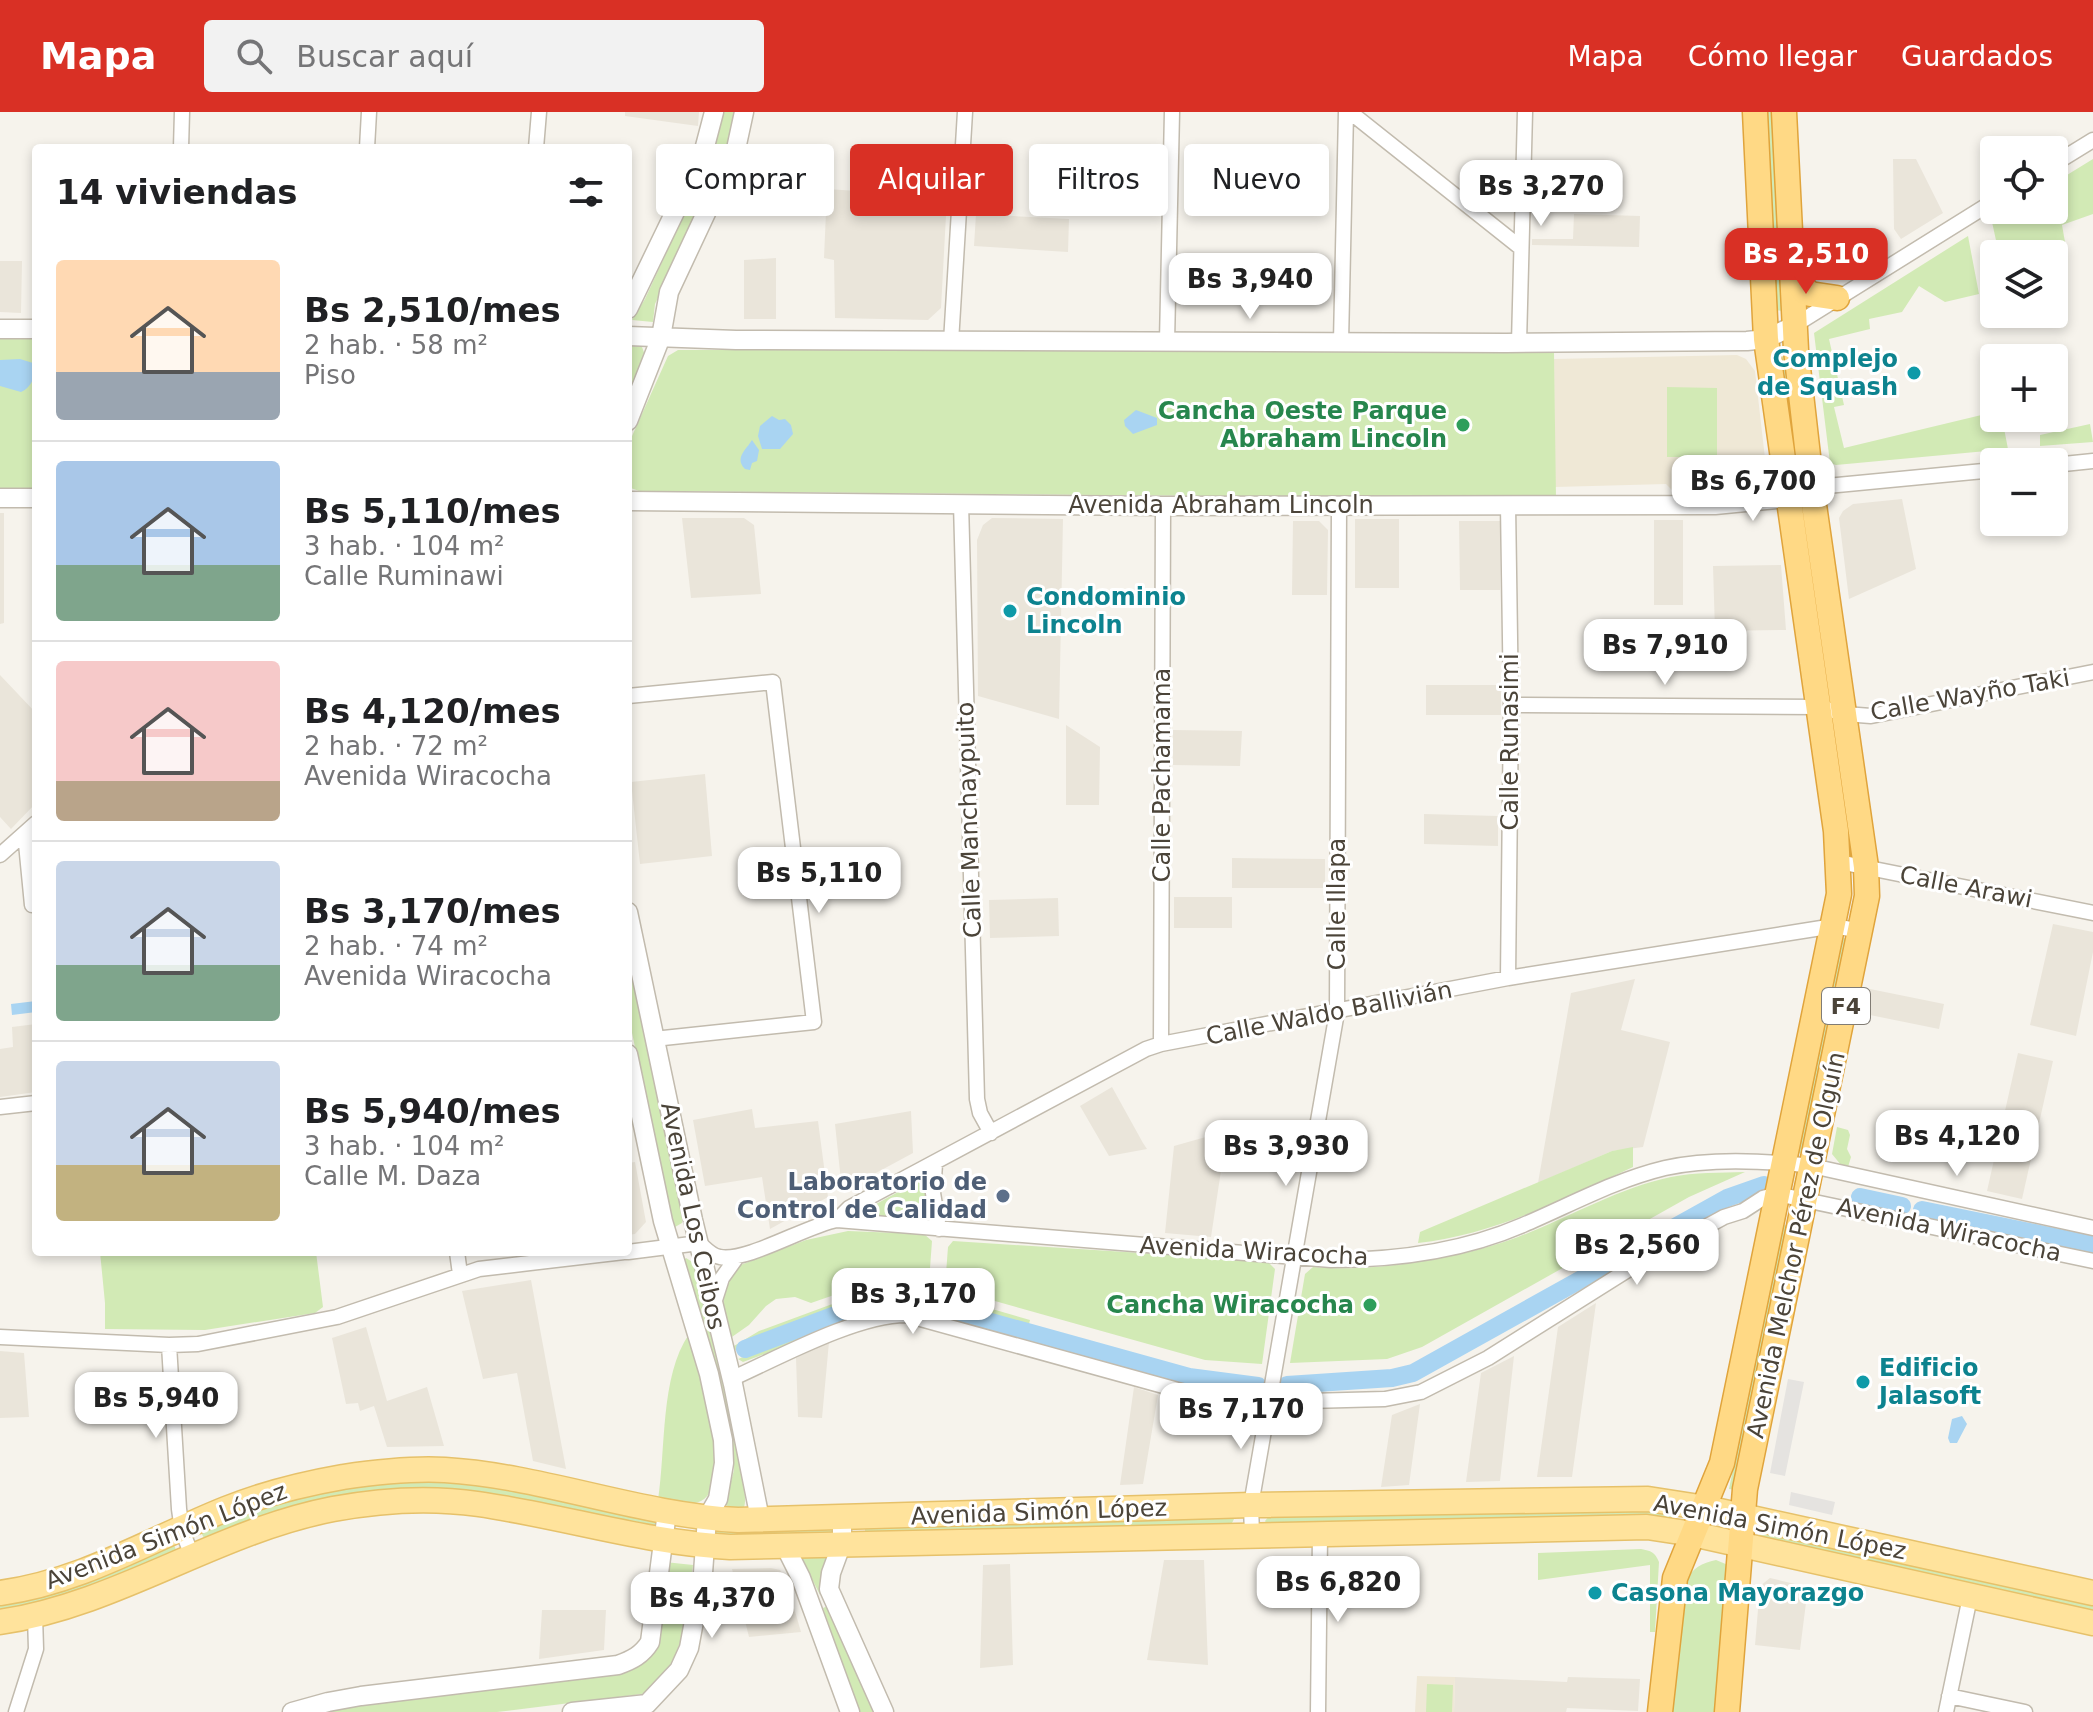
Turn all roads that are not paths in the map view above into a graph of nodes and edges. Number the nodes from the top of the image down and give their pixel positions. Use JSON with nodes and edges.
{"nodes":[{"id":1,"x":182,"y":112,"type":"edge"},
{"id":2,"x":369,"y":112,"type":"edge"},
{"id":3,"x":539,"y":112,"type":"edge"},
{"id":4,"x":714,"y":112,"type":"edge"},
{"id":5,"x":744,"y":112,"type":"edge"},
{"id":6,"x":965,"y":112,"type":"edge"},
{"id":7,"x":1172,"y":112,"type":"edge"},
{"id":8,"x":1348,"y":112,"type":"edge"},
{"id":9,"x":1525,"y":112,"type":"edge"},
{"id":10,"x":1755,"y":112,"type":"edge"},
{"id":11,"x":1784,"y":112,"type":"edge"},
{"id":12,"x":2093,"y":140,"type":"edge"},
{"id":13,"x":181,"y":144,"type":"edge"},
{"id":14,"x":367,"y":144,"type":"edge"},
{"id":15,"x":536,"y":144,"type":"edge"},
{"id":16,"x":2068,"y":155,"type":"edge"},
{"id":17,"x":1980,"y":210,"type":"edge"},
{"id":18,"x":1521,"y":248,"type":"junction"},
{"id":19,"x":1792,"y":276,"type":"junction"},
{"id":20,"x":1837,"y":298,"type":"junction"},
{"id":21,"x":632,"y":301,"type":"edge"},
{"id":22,"x":1795,"y":325,"type":"junction"},
{"id":23,"x":0,"y":329,"type":"edge"},
{"id":24,"x":32,"y":329,"type":"edge"},
{"id":25,"x":632,"y":336,"type":"edge"},
{"id":26,"x":661,"y":337,"type":"junction"},
{"id":27,"x":1766,"y":339,"type":"junction"},
{"id":28,"x":951,"y":342,"type":"junction"},
{"id":29,"x":1167,"y":342,"type":"junction"},
{"id":30,"x":1341,"y":342,"type":"junction"},
{"id":31,"x":1519,"y":343,"type":"junction"},
{"id":32,"x":632,"y":411,"type":"edge"},
{"id":33,"x":2093,"y":461,"type":"edge"},
{"id":34,"x":2068,"y":464,"type":"edge"},
{"id":35,"x":1980,"y":471,"type":"edge"},
{"id":36,"x":1812,"y":491,"type":"junction"},
{"id":37,"x":0,"y":498,"type":"edge"},
{"id":38,"x":32,"y":498,"type":"edge"},
{"id":39,"x":1787,"y":498,"type":"junction"},
{"id":40,"x":632,"y":501,"type":"edge"},
{"id":41,"x":961,"y":503,"type":"junction"},
{"id":42,"x":1508,"y":505,"type":"junction"},
{"id":43,"x":1163,"y":506,"type":"junction"},
{"id":44,"x":1339,"y":506,"type":"junction"},
{"id":45,"x":2093,"y":672,"type":"edge"},
{"id":46,"x":632,"y":696,"type":"edge"},
{"id":47,"x":1511,"y":705,"type":"junction"},
{"id":48,"x":1819,"y":707,"type":"junction"},
{"id":49,"x":1845,"y":714,"type":"junction"},
{"id":50,"x":30,"y":828,"type":"edge"},
{"id":51,"x":0,"y":855,"type":"edge"},
{"id":52,"x":1839,"y":862,"type":"junction"},
{"id":53,"x":1866,"y":867,"type":"junction"},
{"id":54,"x":32,"y":905,"type":"edge"},
{"id":55,"x":2093,"y":913,"type":"edge"},
{"id":56,"x":1834,"y":926,"type":"junction"},
{"id":57,"x":1861,"y":931,"type":"junction"},
{"id":58,"x":632,"y":932,"type":"edge"},
{"id":59,"x":1508,"y":978,"type":"junction"},
{"id":60,"x":1337,"y":1012,"type":"junction"},
{"id":61,"x":654,"y":1039,"type":"junction"},
{"id":62,"x":1161,"y":1044,"type":"junction"},
{"id":63,"x":632,"y":1072,"type":"edge"},
{"id":64,"x":32,"y":1103,"type":"edge"},
{"id":65,"x":0,"y":1107,"type":"edge"},
{"id":66,"x":991,"y":1133,"type":"junction"},
{"id":67,"x":1783,"y":1163,"type":"junction"},
{"id":68,"x":935,"y":1164,"type":"junction"},
{"id":69,"x":1812,"y":1166,"type":"junction"},
{"id":70,"x":1777,"y":1194,"type":"junction"},
{"id":71,"x":1806,"y":1199,"type":"junction"},
{"id":72,"x":837,"y":1220,"type":"junction"},
{"id":73,"x":2093,"y":1228,"type":"edge"},
{"id":74,"x":939,"y":1229,"type":"junction"},
{"id":75,"x":699,"y":1243,"type":"junction"},
{"id":76,"x":670,"y":1246,"type":"junction"},
{"id":77,"x":632,"y":1251,"type":"edge"},
{"id":78,"x":458,"y":1256,"type":"edge"},
{"id":79,"x":591,"y":1256,"type":"edge"},
{"id":80,"x":737,"y":1257,"type":"junction"},
{"id":81,"x":1293,"y":1257,"type":"junction"},
{"id":82,"x":2093,"y":1261,"type":"edge"},
{"id":83,"x":460,"y":1274,"type":"junction"},
{"id":84,"x":714,"y":1305,"type":"junction"},
{"id":85,"x":0,"y":1337,"type":"edge"},
{"id":86,"x":169,"y":1345,"type":"junction"},
{"id":87,"x":731,"y":1379,"type":"junction"},
{"id":88,"x":1269,"y":1402,"type":"junction"},
{"id":89,"x":1251,"y":1505,"type":"junction"},
{"id":90,"x":1706,"y":1508,"type":"junction"},
{"id":91,"x":667,"y":1512,"type":"junction"},
{"id":92,"x":842,"y":1517,"type":"junction"},
{"id":93,"x":1744,"y":1517,"type":"junction"},
{"id":94,"x":707,"y":1518,"type":"junction"},
{"id":95,"x":760,"y":1519,"type":"junction"},
{"id":96,"x":182,"y":1530,"type":"junction"},
{"id":97,"x":1693,"y":1534,"type":"junction"},
{"id":98,"x":1252,"y":1535,"type":"junction"},
{"id":99,"x":1320,"y":1535,"type":"junction"},
{"id":100,"x":662,"y":1539,"type":"junction"},
{"id":101,"x":842,"y":1543,"type":"junction"},
{"id":102,"x":705,"y":1546,"type":"junction"},
{"id":103,"x":785,"y":1546,"type":"junction"},
{"id":104,"x":1742,"y":1546,"type":"junction"},
{"id":105,"x":192,"y":1556,"type":"junction"},
{"id":106,"x":0,"y":1593,"type":"edge"},
{"id":107,"x":2093,"y":1593,"type":"edge"},
{"id":108,"x":831,"y":1595,"type":"junction"},
{"id":109,"x":1970,"y":1597,"type":"junction"},
{"id":110,"x":811,"y":1605,"type":"junction"},
{"id":111,"x":35,"y":1616,"type":"junction"},
{"id":112,"x":0,"y":1622,"type":"edge"},
{"id":113,"x":2093,"y":1623,"type":"edge"},
{"id":114,"x":1949,"y":1696,"type":"junction"},
{"id":115,"x":645,"y":1708,"type":"edge"},
{"id":116,"x":597,"y":1711,"type":"edge"},
{"id":117,"x":16,"y":1712,"type":"edge"},
{"id":118,"x":292,"y":1712,"type":"edge"},
{"id":119,"x":572,"y":1712,"type":"edge"},
{"id":120,"x":850,"y":1712,"type":"edge"},
{"id":121,"x":884,"y":1712,"type":"edge"},
{"id":122,"x":1318,"y":1712,"type":"edge"},
{"id":123,"x":1660,"y":1712,"type":"edge"},
{"id":124,"x":1727,"y":1712,"type":"edge"},
{"id":125,"x":1946,"y":1712,"type":"edge"},
{"id":126,"x":2025,"y":1712,"type":"edge"}],
"edges":[{"from":1,"to":13,"type":"street"},
{"from":2,"to":14,"type":"street"},
{"from":3,"to":15,"type":"street"},
{"from":4,"to":21,"type":"street"},
{"from":5,"to":26,"type":"street"},
{"from":6,"to":28,"type":"street"},
{"from":7,"to":29,"type":"street"},
{"from":8,"to":18,"type":"street"},
{"from":8,"to":30,"type":"street"},
{"from":9,"to":18,"type":"street"},
{"from":10,"to":27,"type":"highway","name":"Avenida Melchor Pérez de Olguín","number":"F4"},
{"from":11,"to":19,"type":"highway","name":"Avenida Melchor Pérez de Olguín","number":"F4"},
{"from":12,"to":16,"type":"street"},
{"from":17,"to":20,"type":"street"},
{"from":18,"to":31,"type":"street"},
{"from":19,"to":20,"type":"highway"},
{"from":19,"to":22,"type":"highway","name":"Avenida Melchor Pérez de Olguín","number":"F4"},
{"from":20,"to":22,"type":"street"},
{"from":22,"to":27,"type":"street"},
{"from":22,"to":36,"type":"highway","name":"Avenida Melchor Pérez de Olguín","number":"F4"},
{"from":23,"to":24,"type":"street"},
{"from":25,"to":26,"type":"street"},
{"from":26,"to":28,"type":"street"},
{"from":26,"to":32,"type":"street"},
{"from":27,"to":31,"type":"street"},
{"from":27,"to":39,"type":"highway","name":"Avenida Melchor Pérez de Olguín","number":"F4"},
{"from":28,"to":29,"type":"street"},
{"from":29,"to":30,"type":"street"},
{"from":30,"to":31,"type":"street"},
{"from":33,"to":34,"type":"street"},
{"from":35,"to":36,"type":"street"},
{"from":36,"to":39,"type":"street","name":"Avenida Abraham Lincoln"},
{"from":36,"to":49,"type":"highway","name":"Avenida Melchor Pérez de Olguín","number":"F4"},
{"from":37,"to":38,"type":"street"},
{"from":39,"to":42,"type":"street","name":"Avenida Abraham Lincoln"},
{"from":39,"to":48,"type":"highway","name":"Avenida Melchor Pérez de Olguín","number":"F4"},
{"from":40,"to":41,"type":"street","name":"Avenida Abraham Lincoln"},
{"from":41,"to":43,"type":"street","name":"Avenida Abraham Lincoln"},
{"from":41,"to":66,"type":"street","name":"Calle Manchaypuito"},
{"from":42,"to":44,"type":"street","name":"Avenida Abraham Lincoln"},
{"from":42,"to":47,"type":"street","name":"Calle Runasimi"},
{"from":43,"to":44,"type":"street","name":"Avenida Abraham Lincoln"},
{"from":43,"to":62,"type":"street","name":"Calle Pachamama"},
{"from":44,"to":60,"type":"street","name":"Calle Illapa"},
{"from":45,"to":49,"type":"street","name":"Calle Wayño Taki"},
{"from":46,"to":61,"type":"street"},
{"from":47,"to":48,"type":"street","name":"Calle Wayño Taki"},
{"from":47,"to":59,"type":"street","name":"Calle Runasimi"},
{"from":48,"to":49,"type":"street","name":"Calle Wayño Taki"},
{"from":48,"to":52,"type":"highway","name":"Avenida Melchor Pérez de Olguín","number":"F4"},
{"from":49,"to":53,"type":"highway","name":"Avenida Melchor Pérez de Olguín","number":"F4"},
{"from":50,"to":51,"type":"street"},
{"from":50,"to":54,"type":"street"},
{"from":52,"to":53,"type":"street","name":"Calle Arawi"},
{"from":52,"to":56,"type":"highway","name":"Avenida Melchor Pérez de Olguín","number":"F4"},
{"from":53,"to":55,"type":"street","name":"Calle Arawi"},
{"from":53,"to":57,"type":"highway","name":"Avenida Melchor Pérez de Olguín","number":"F4"},
{"from":56,"to":57,"type":"street","name":"Calle Waldo Ballivián"},
{"from":56,"to":59,"type":"street","name":"Calle Waldo Ballivián"},
{"from":56,"to":67,"type":"highway","name":"Avenida Melchor Pérez de Olguín","number":"F4"},
{"from":57,"to":69,"type":"highway","name":"Avenida Melchor Pérez de Olguín","number":"F4"},
{"from":58,"to":61,"type":"street","name":"Avenida Los Ceibos"},
{"from":59,"to":60,"type":"street","name":"Calle Waldo Ballivián"},
{"from":60,"to":62,"type":"street","name":"Calle Waldo Ballivián"},
{"from":60,"to":81,"type":"street","name":"Calle Illapa"},
{"from":61,"to":75,"type":"street","name":"Avenida Los Ceibos"},
{"from":62,"to":66,"type":"street","name":"Calle Waldo Ballivián"},
{"from":63,"to":76,"type":"street","name":"Avenida Los Ceibos"},
{"from":64,"to":65,"type":"street"},
{"from":66,"to":68,"type":"street","name":"Calle Waldo Ballivián"},
{"from":67,"to":69,"type":"street","name":"Avenida Wiracocha"},
{"from":67,"to":70,"type":"highway","name":"Avenida Melchor Pérez de Olguín","number":"F4"},
{"from":67,"to":81,"type":"street","name":"Avenida Wiracocha"},
{"from":68,"to":72,"type":"street","name":"Calle Waldo Ballivián"},
{"from":68,"to":74,"type":"street"},
{"from":69,"to":71,"type":"highway","name":"Avenida Melchor Pérez de Olguín","number":"F4"},
{"from":69,"to":73,"type":"street","name":"Avenida Wiracocha"},
{"from":70,"to":71,"type":"street","name":"Avenida Wiracocha"},
{"from":70,"to":88,"type":"street"},
{"from":70,"to":90,"type":"highway","name":"Avenida Melchor Pérez de Olguín","number":"F4"},
{"from":71,"to":82,"type":"street","name":"Avenida Wiracocha"},
{"from":71,"to":93,"type":"highway","name":"Avenida Melchor Pérez de Olguín","number":"F4"},
{"from":72,"to":74,"type":"street","name":"Avenida Wiracocha"},
{"from":72,"to":80,"type":"street","name":"Avenida Wiracocha"},
{"from":74,"to":81,"type":"street","name":"Avenida Wiracocha"},
{"from":75,"to":76,"type":"street"},
{"from":75,"to":80,"type":"street"},
{"from":75,"to":84,"type":"street","name":"Avenida Los Ceibos"},
{"from":76,"to":77,"type":"street"},
{"from":76,"to":94,"type":"street","name":"Avenida Los Ceibos"},
{"from":78,"to":83,"type":"street"},
{"from":79,"to":83,"type":"street"},
{"from":80,"to":84,"type":"street"},
{"from":81,"to":88,"type":"street","name":"Calle Illapa"},
{"from":83,"to":86,"type":"street"},
{"from":84,"to":87,"type":"street","name":"Avenida Los Ceibos"},
{"from":85,"to":86,"type":"street"},
{"from":86,"to":96,"type":"street"},
{"from":87,"to":88,"type":"street"},
{"from":87,"to":95,"type":"street","name":"Avenida Los Ceibos"},
{"from":88,"to":89,"type":"street","name":"Calle Illapa"},
{"from":89,"to":90,"type":"main road","name":"Avenida Simón López"},
{"from":89,"to":92,"type":"main road","name":"Avenida Simón López"},
{"from":89,"to":98,"type":"street","name":"Calle Illapa"},
{"from":90,"to":93,"type":"main road","name":"Avenida Simón López"},
{"from":90,"to":97,"type":"highway","name":"Avenida Melchor Pérez de Olguín","number":"F4"},
{"from":91,"to":94,"type":"main road","name":"Avenida Simón López"},
{"from":91,"to":96,"type":"main road","name":"Avenida Simón López"},
{"from":91,"to":100,"type":"street"},
{"from":92,"to":95,"type":"main road","name":"Avenida Simón López"},
{"from":92,"to":101,"type":"street"},
{"from":93,"to":104,"type":"highway","name":"Avenida Melchor Pérez de Olguín","number":"F4"},
{"from":93,"to":107,"type":"main road","name":"Avenida Simón López"},
{"from":94,"to":95,"type":"main road","name":"Avenida Simón López"},
{"from":94,"to":102,"type":"street","name":"Avenida Los Ceibos"},
{"from":96,"to":105,"type":"street"},
{"from":96,"to":106,"type":"main road","name":"Avenida Simón López"},
{"from":97,"to":99,"type":"main road","name":"Avenida Simón López"},
{"from":97,"to":104,"type":"main road","name":"Avenida Simón López"},
{"from":97,"to":123,"type":"highway","name":"Avenida Melchor Pérez de Olguín","number":"F4"},
{"from":98,"to":99,"type":"main road","name":"Avenida Simón López"},
{"from":98,"to":101,"type":"main road","name":"Avenida Simón López"},
{"from":99,"to":122,"type":"street"},
{"from":100,"to":102,"type":"main road","name":"Avenida Simón López"},
{"from":100,"to":105,"type":"main road","name":"Avenida Simón López"},
{"from":100,"to":118,"type":"street"},
{"from":101,"to":103,"type":"main road","name":"Avenida Simón López"},
{"from":101,"to":108,"type":"street"},
{"from":102,"to":103,"type":"main road","name":"Avenida Simón López"},
{"from":102,"to":115,"type":"street","name":"Avenida Los Ceibos"},
{"from":103,"to":110,"type":"street"},
{"from":104,"to":109,"type":"main road","name":"Avenida Simón López"},
{"from":104,"to":124,"type":"highway","name":"Avenida Melchor Pérez de Olguín","number":"F4"},
{"from":105,"to":111,"type":"main road","name":"Avenida Simón López"},
{"from":108,"to":110,"type":"street"},
{"from":108,"to":121,"type":"street"},
{"from":109,"to":113,"type":"main road","name":"Avenida Simón López"},
{"from":109,"to":114,"type":"street"},
{"from":110,"to":120,"type":"street"},
{"from":111,"to":112,"type":"main road","name":"Avenida Simón López"},
{"from":111,"to":117,"type":"street"},
{"from":114,"to":125,"type":"street"},
{"from":114,"to":126,"type":"street"},
{"from":115,"to":116,"type":"street"},
{"from":116,"to":119,"type":"street"}]}
